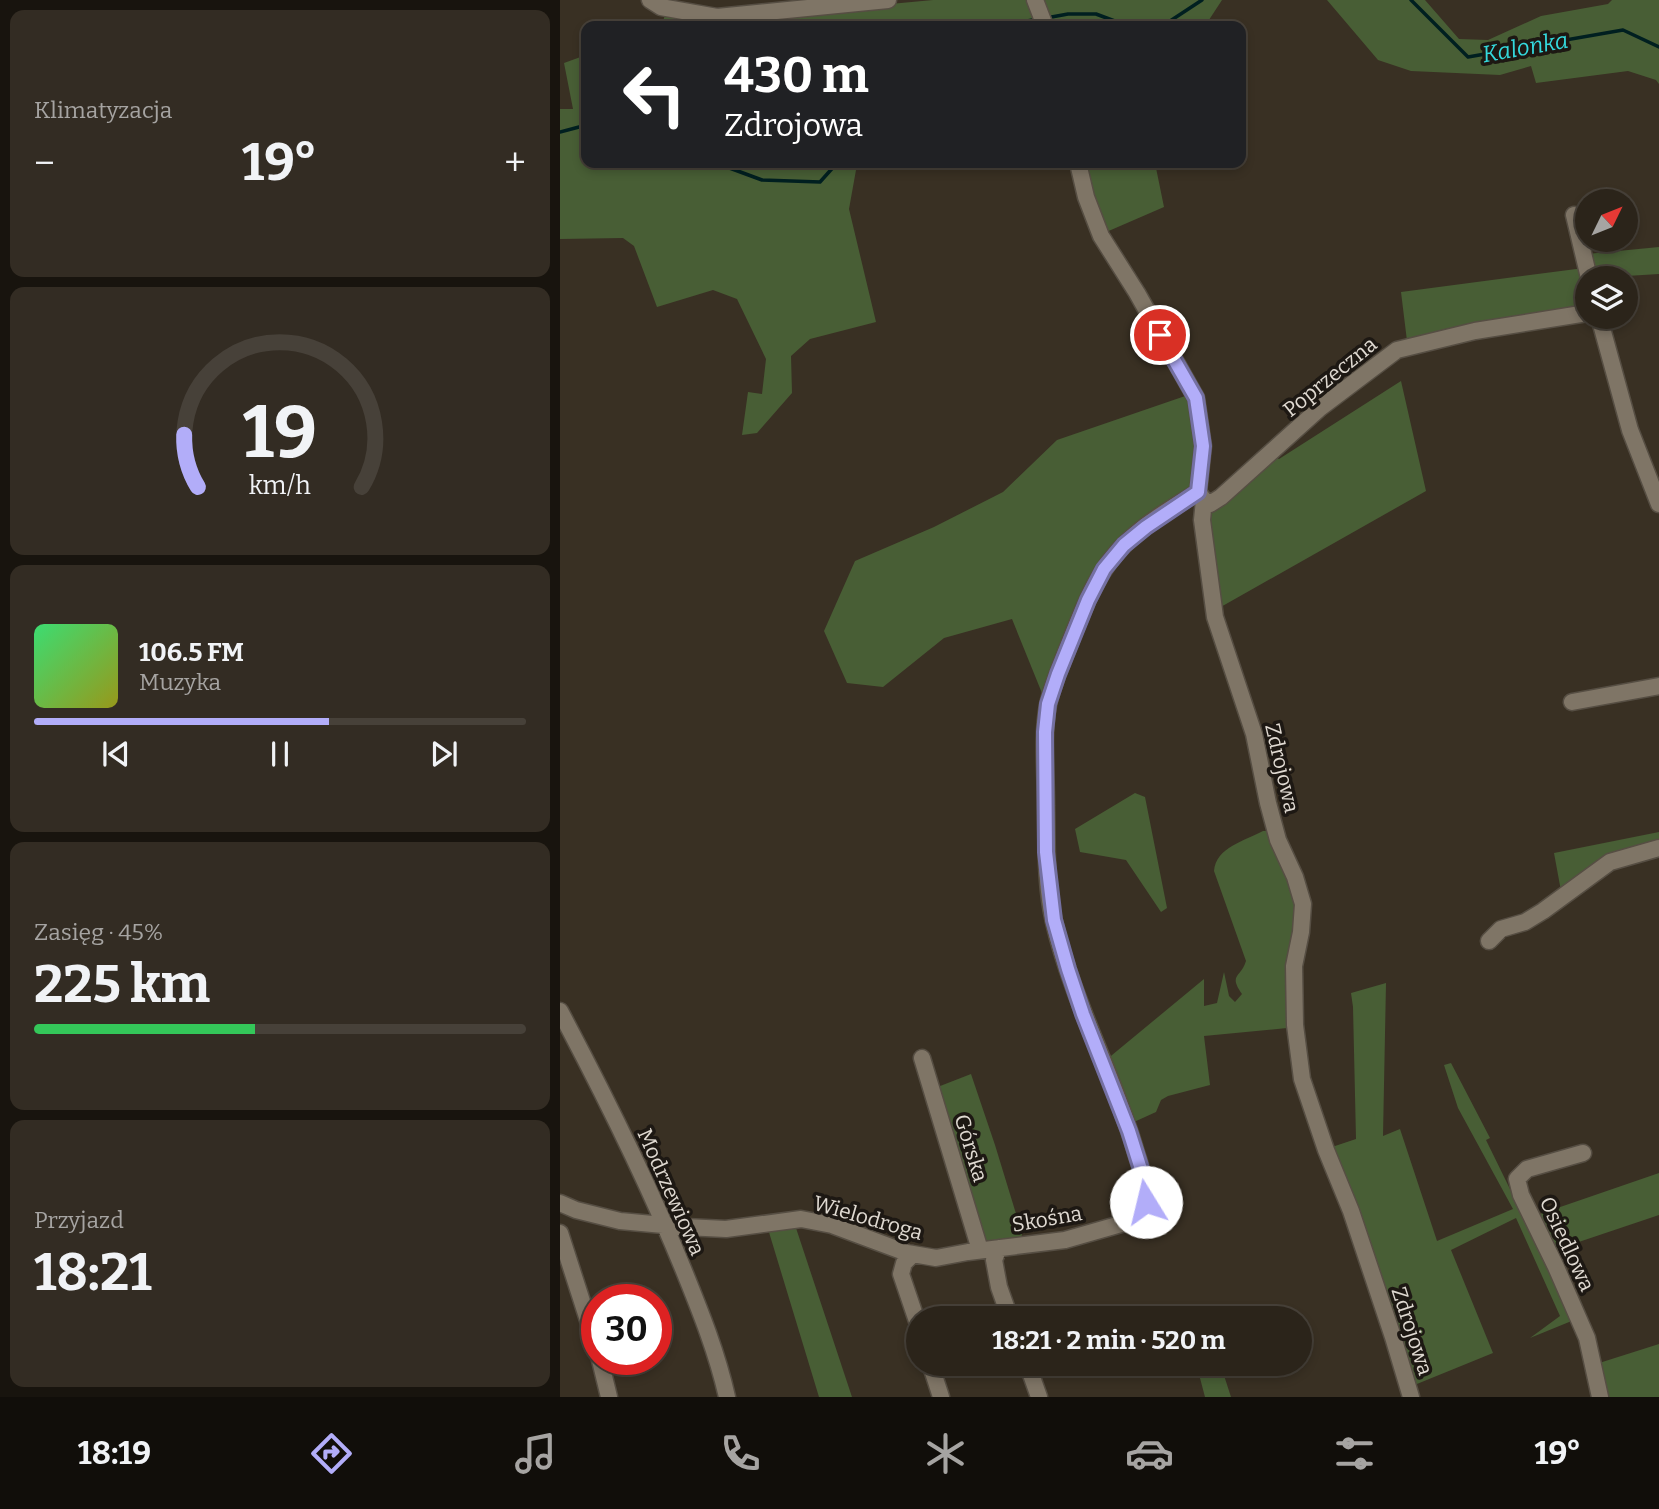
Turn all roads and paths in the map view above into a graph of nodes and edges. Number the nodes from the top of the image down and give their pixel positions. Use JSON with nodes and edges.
{"nodes":[{"id":1,"x":650,"y":0,"type":"edge"},
{"id":2,"x":888,"y":0,"type":"edge"},
{"id":3,"x":1035,"y":0,"type":"edge"},
{"id":4,"x":770,"y":6,"type":"edge"},
{"id":5,"x":1043,"y":21,"type":"edge"},
{"id":6,"x":1079,"y":168,"type":"edge"},
{"id":7,"x":1574,"y":215,"type":"dead end"},
{"id":8,"x":1586,"y":266,"type":"edge"},
{"id":9,"x":1575,"y":315,"type":"edge"},
{"id":10,"x":1602,"y":329,"type":"edge"},
{"id":11,"x":1201,"y":496,"type":"junction"},
{"id":12,"x":1659,"y":504,"type":"edge"},
{"id":13,"x":1659,"y":687,"type":"edge"},
{"id":14,"x":1572,"y":702,"type":"dead end"},
{"id":15,"x":1659,"y":848,"type":"edge"},
{"id":16,"x":1489,"y":941,"type":"dead end"},
{"id":17,"x":560,"y":1011,"type":"edge"},
{"id":18,"x":922,"y":1058,"type":"dead end"},
{"id":19,"x":1583,"y":1153,"type":"dead end"},
{"id":20,"x":560,"y":1203,"type":"edge"},
{"id":21,"x":665,"y":1225,"type":"junction"},
{"id":22,"x":560,"y":1233,"type":"edge"},
{"id":23,"x":999,"y":1248,"type":"junction"},
{"id":24,"x":980,"y":1250,"type":"junction"},
{"id":25,"x":913,"y":1254,"type":"junction"},
{"id":26,"x":581,"y":1298,"type":"edge"},
{"id":27,"x":912,"y":1306,"type":"edge"},
{"id":28,"x":1006,"y":1306,"type":"edge"},
{"id":29,"x":604,"y":1375,"type":"edge"},
{"id":30,"x":934,"y":1376,"type":"edge"},
{"id":31,"x":1032,"y":1376,"type":"edge"},
{"id":32,"x":609,"y":1397,"type":"edge"},
{"id":33,"x":727,"y":1397,"type":"edge"},
{"id":34,"x":941,"y":1397,"type":"edge"},
{"id":35,"x":1039,"y":1397,"type":"edge"},
{"id":36,"x":1411,"y":1397,"type":"edge"},
{"id":37,"x":1600,"y":1397,"type":"edge"}],
"edges":[{"from":1,"to":4,"type":"street"},
{"from":2,"to":4,"type":"street"},
{"from":3,"to":5,"type":"street"},
{"from":6,"to":11,"type":"street","name":"Zdrojowa"},
{"from":7,"to":8,"type":"street"},
{"from":9,"to":11,"type":"street","name":"Poprzeczna"},
{"from":10,"to":12,"type":"street"},
{"from":11,"to":23,"type":"street","name":"Skośna"},
{"from":11,"to":36,"type":"street","name":"Zdrojowa"},
{"from":13,"to":14,"type":"street"},
{"from":15,"to":16,"type":"street"},
{"from":17,"to":21,"type":"street","name":"Modrzewiowa"},
{"from":18,"to":24,"type":"street","name":"Górska"},
{"from":19,"to":37,"type":"street","name":"Osiedlowa"},
{"from":20,"to":21,"type":"street","name":"Wielodroga"},
{"from":21,"to":25,"type":"street","name":"Wielodroga"},
{"from":21,"to":33,"type":"street","name":"Modrzewiowa"},
{"from":22,"to":26,"type":"street"},
{"from":23,"to":24,"type":"street","name":"Wielodroga"},
{"from":23,"to":28,"type":"street"},
{"from":24,"to":25,"type":"street","name":"Wielodroga"},
{"from":25,"to":27,"type":"street"},
{"from":29,"to":32,"type":"street"},
{"from":30,"to":34,"type":"street"},
{"from":31,"to":35,"type":"street"}]}
